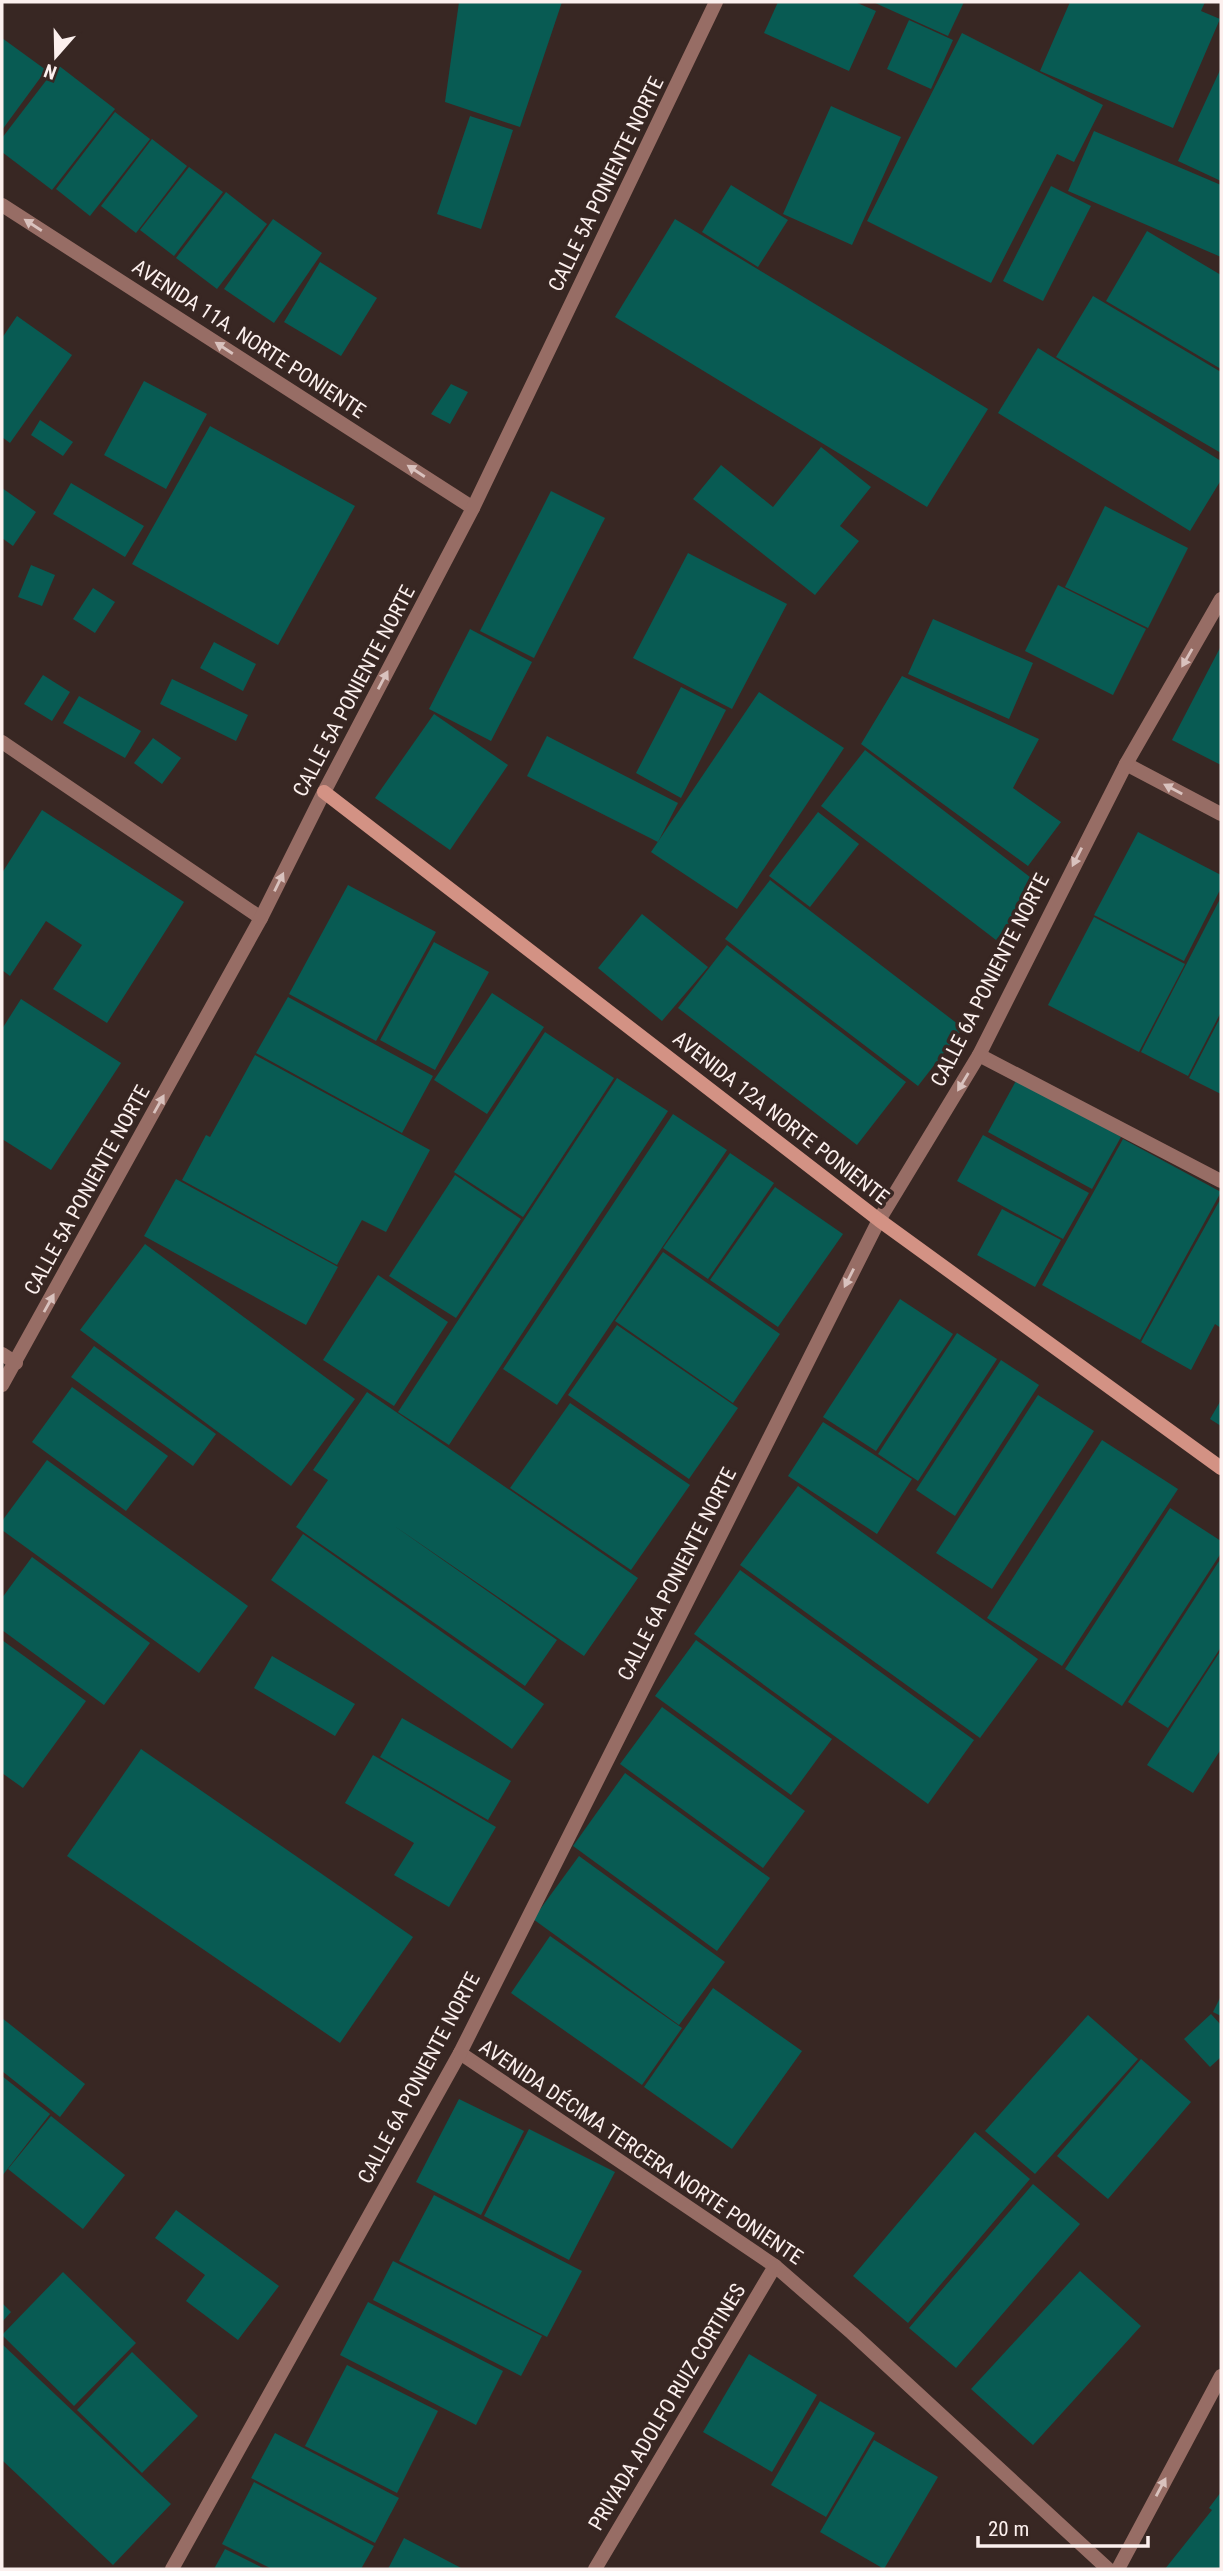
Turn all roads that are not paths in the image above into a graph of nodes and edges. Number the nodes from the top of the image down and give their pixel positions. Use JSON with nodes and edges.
{"nodes":[{"id":1,"x":716,"y":2,"type":"edge"},
{"id":2,"x":2,"y":205,"type":"edge"},
{"id":3,"x":473,"y":508,"type":"junction"},
{"id":4,"x":1221,"y":599,"type":"edge"},
{"id":5,"x":2,"y":742,"type":"edge"},
{"id":6,"x":1126,"y":764,"type":"junction"},
{"id":7,"x":324,"y":792,"type":"junction"},
{"id":8,"x":1221,"y":814,"type":"edge"},
{"id":9,"x":261,"y":918,"type":"junction"},
{"id":10,"x":979,"y":1055,"type":"junction"},
{"id":11,"x":1221,"y":1181,"type":"edge"},
{"id":12,"x":879,"y":1220,"type":"junction"},
{"id":13,"x":2,"y":1354,"type":"edge"},
{"id":14,"x":16,"y":1363,"type":"junction"},
{"id":15,"x":2,"y":1385,"type":"edge"},
{"id":16,"x":1221,"y":1468,"type":"edge"},
{"id":17,"x":460,"y":2053,"type":"junction"},
{"id":18,"x":775,"y":2266,"type":"junction"},
{"id":19,"x":1221,"y":2376,"type":"edge"},
{"id":20,"x":172,"y":2569,"type":"edge"},
{"id":21,"x":595,"y":2569,"type":"edge"},
{"id":22,"x":1108,"y":2569,"type":"edge"},
{"id":23,"x":1118,"y":2569,"type":"edge"}],
"edges":[{"from":1,"to":3,"type":"street","name":"CALLE 5A PONIENTE NORTE"},
{"from":3,"to":2,"type":"street","name":"AVENIDA 11A. NORTE PONIENTE","one_way":true},
{"from":7,"to":3,"type":"street","name":"CALLE 5A PONIENTE NORTE","one_way":true},
{"from":4,"to":6,"type":"street","name":"CALLE 6A PONIENTE NORTE","one_way":true},
{"from":5,"to":9,"type":"street"},
{"from":8,"to":6,"type":"street","one_way":true},
{"from":6,"to":10,"type":"street","name":"CALLE 6A PONIENTE NORTE","one_way":true},
{"from":9,"to":7,"type":"street","name":"CALLE 5A PONIENTE NORTE","one_way":true},
{"from":7,"to":12,"type":"street","name":"AVENIDA 12A NORTE PONIENTE"},
{"from":14,"to":9,"type":"street","name":"CALLE 5A PONIENTE NORTE","one_way":true},
{"from":10,"to":11,"type":"street"},
{"from":10,"to":12,"type":"street","name":"CALLE 6A PONIENTE NORTE","one_way":true},
{"from":12,"to":16,"type":"street","name":"AVENIDA 12A NORTE PONIENTE"},
{"from":12,"to":17,"type":"street","name":"CALLE 6A PONIENTE NORTE","one_way":true},
{"from":13,"to":14,"type":"street"},
{"from":14,"to":15,"type":"street","name":"CALLE 5A PONIENTE NORTE"},
{"from":17,"to":18,"type":"street","name":"AVENIDA DÉCIMA TERCERA NORTE PONIENTE"},
{"from":17,"to":20,"type":"street","name":"CALLE 6A PONIENTE NORTE"},
{"from":18,"to":21,"type":"street","name":"PRIVADA ADOLFO RUIZ CORTINES"},
{"from":18,"to":22,"type":"street","name":"AVENIDA DÉCIMA TERCERA NORTE PONIENTE"},
{"from":23,"to":19,"type":"street","one_way":true}]}
